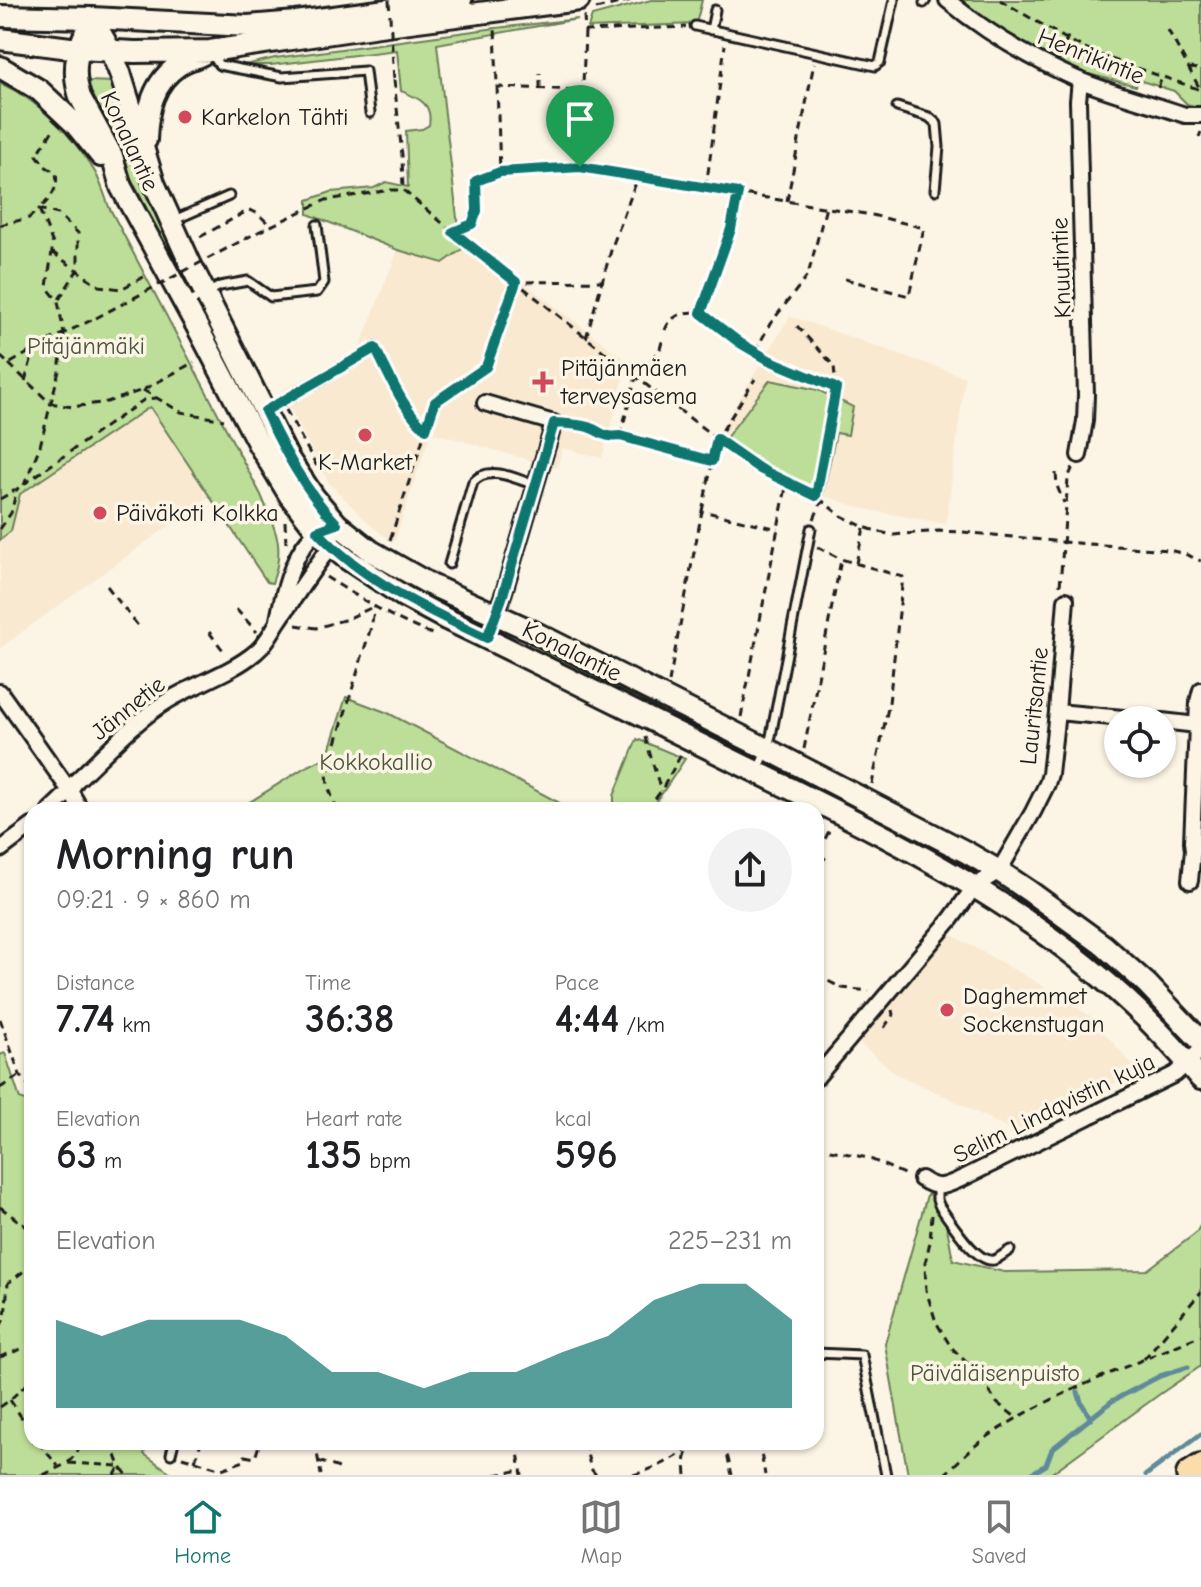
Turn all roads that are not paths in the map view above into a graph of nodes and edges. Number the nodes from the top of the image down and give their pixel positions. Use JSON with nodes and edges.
{"nodes":[{"id":1,"x":461,"y":0,"type":"edge"},
{"id":2,"x":894,"y":0,"type":"edge"},
{"id":3,"x":947,"y":0,"type":"edge"},
{"id":4,"x":582,"y":6,"type":"edge"},
{"id":5,"x":715,"y":10,"type":"dead end"},
{"id":6,"x":0,"y":16,"type":"edge"},
{"id":7,"x":92,"y":18,"type":"junction"},
{"id":8,"x":695,"y":26,"type":"road end"},
{"id":9,"x":711,"y":30,"type":"junction"},
{"id":10,"x":0,"y":39,"type":"edge"},
{"id":11,"x":78,"y":49,"type":"junction"},
{"id":12,"x":110,"y":50,"type":"junction"},
{"id":13,"x":210,"y":51,"type":"junction"},
{"id":14,"x":0,"y":67,"type":"edge"},
{"id":15,"x":1080,"y":80,"type":"junction"},
{"id":16,"x":897,"y":107,"type":"dead end"},
{"id":17,"x":370,"y":113,"type":"dead end"},
{"id":18,"x":1185,"y":115,"type":"junction"},
{"id":19,"x":1201,"y":115,"type":"edge"},
{"id":20,"x":1200,"y":132,"type":"edge"},
{"id":21,"x":145,"y":152,"type":"junction"},
{"id":22,"x":121,"y":187,"type":"junction"},
{"id":23,"x":935,"y":190,"type":"dead end"},
{"id":24,"x":229,"y":196,"type":"dead end"},
{"id":25,"x":170,"y":222,"type":"junction"},
{"id":26,"x":317,"y":225,"type":"dead end"},
{"id":27,"x":205,"y":293,"type":"junction"},
{"id":28,"x":185,"y":305,"type":"junction"},
{"id":29,"x":375,"y":348,"type":"road end"},
{"id":30,"x":485,"y":403,"type":"dead end"},
{"id":31,"x":272,"y":407,"type":"junction"},
{"id":32,"x":1079,"y":455,"type":"road end"},
{"id":33,"x":537,"y":485,"type":"junction"},
{"id":34,"x":811,"y":529,"type":"road end"},
{"id":35,"x":328,"y":534,"type":"junction"},
{"id":36,"x":449,"y":564,"type":"dead end"},
{"id":37,"x":1066,"y":600,"type":"road end"},
{"id":38,"x":497,"y":615,"type":"junction"},
{"id":39,"x":487,"y":638,"type":"junction"},
{"id":40,"x":1201,"y":690,"type":"edge"},
{"id":41,"x":0,"y":692,"type":"edge"},
{"id":42,"x":1057,"y":712,"type":"junction"},
{"id":43,"x":1104,"y":716,"type":"edge"},
{"id":44,"x":1176,"y":723,"type":"edge"},
{"id":45,"x":1197,"y":725,"type":"junction"},
{"id":46,"x":767,"y":749,"type":"junction"},
{"id":47,"x":757,"y":772,"type":"junction"},
{"id":48,"x":70,"y":791,"type":"junction"},
{"id":49,"x":58,"y":802,"type":"edge"},
{"id":50,"x":76,"y":802,"type":"edge"},
{"id":51,"x":816,"y":802,"type":"edge"},
{"id":52,"x":824,"y":806,"type":"edge"},
{"id":53,"x":24,"y":832,"type":"edge"},
{"id":54,"x":0,"y":850,"type":"edge"},
{"id":55,"x":999,"y":871,"type":"junction"},
{"id":56,"x":1190,"y":881,"type":"dead end"},
{"id":57,"x":975,"y":886,"type":"junction"},
{"id":58,"x":1201,"y":1041,"type":"edge"},
{"id":59,"x":1194,"y":1056,"type":"edge"},
{"id":60,"x":824,"y":1069,"type":"edge"},
{"id":61,"x":1201,"y":1079,"type":"edge"},
{"id":62,"x":921,"y":1179,"type":"road end"},
{"id":63,"x":937,"y":1193,"type":"junction"},
{"id":64,"x":1010,"y":1250,"type":"dead end"},
{"id":65,"x":824,"y":1353,"type":"edge"},
{"id":66,"x":1201,"y":1468,"type":"edge"},
{"id":67,"x":886,"y":1475,"type":"edge"},
{"id":68,"x":1190,"y":1475,"type":"edge"}],
"edges":[{"from":1,"to":7,"type":"main road"},
{"from":2,"to":9,"type":"lane"},
{"from":3,"to":15,"type":"street","name":"Henrikintie"},
{"from":4,"to":13,"type":"main road"},
{"from":5,"to":9,"type":"lane"},
{"from":6,"to":7,"type":"main road"},
{"from":7,"to":11,"type":"main road","name":"Konalantie"},
{"from":7,"to":12,"type":"main road","name":"Konalantie"},
{"from":8,"to":9,"type":"lane"},
{"from":10,"to":11,"type":"main road"},
{"from":11,"to":12,"type":"main road"},
{"from":11,"to":22,"type":"main road","name":"Konalantie"},
{"from":12,"to":13,"type":"main road"},
{"from":12,"to":21,"type":"main road","name":"Konalantie"},
{"from":13,"to":17,"type":"lane"},
{"from":13,"to":21,"type":"main road"},
{"from":14,"to":22,"type":"main road"},
{"from":15,"to":18,"type":"street","name":"Henrikintie"},
{"from":15,"to":32,"type":"street","name":"Knuutintie"},
{"from":16,"to":23,"type":"lane"},
{"from":18,"to":19,"type":"street","name":"Henrikintie"},
{"from":18,"to":20,"type":"street","name":"Henrikintie"},
{"from":21,"to":25,"type":"main road","name":"Konalantie"},
{"from":22,"to":28,"type":"main road","name":"Konalantie"},
{"from":24,"to":25,"type":"lane"},
{"from":25,"to":27,"type":"main road","name":"Konalantie"},
{"from":26,"to":27,"type":"lane"},
{"from":27,"to":28,"type":"lane"},
{"from":27,"to":31,"type":"main road","name":"Konalantie"},
{"from":28,"to":35,"type":"main road","name":"Konalantie"},
{"from":29,"to":31,"type":"lane"},
{"from":30,"to":33,"type":"street"},
{"from":31,"to":35,"type":"main road","name":"Konalantie"},
{"from":33,"to":36,"type":"lane"},
{"from":33,"to":38,"type":"street"},
{"from":34,"to":46,"type":"lane"},
{"from":35,"to":38,"type":"main road","name":"Konalantie"},
{"from":35,"to":39,"type":"main road","name":"Konalantie"},
{"from":35,"to":48,"type":"street","name":"Jännetie"},
{"from":37,"to":42,"type":"street","name":"Lauritsantie"},
{"from":38,"to":39,"type":"street"},
{"from":38,"to":46,"type":"main road","name":"Konalantie"},
{"from":39,"to":47,"type":"main road","name":"Konalantie"},
{"from":40,"to":45,"type":"street"},
{"from":41,"to":48,"type":"street"},
{"from":42,"to":43,"type":"street"},
{"from":42,"to":55,"type":"street","name":"Lauritsantie"},
{"from":44,"to":45,"type":"street"},
{"from":45,"to":56,"type":"street"},
{"from":46,"to":47,"type":"lane"},
{"from":46,"to":55,"type":"main road","name":"Konalantie"},
{"from":47,"to":51,"type":"main road","name":"Konalantie"},
{"from":48,"to":49,"type":"street","name":"Jännetie"},
{"from":48,"to":50,"type":"street"},
{"from":52,"to":57,"type":"main road","name":"Konalantie"},
{"from":53,"to":54,"type":"street"},
{"from":55,"to":57,"type":"street","name":"Lauritsantie"},
{"from":55,"to":58,"type":"main road","name":"Konalantie"},
{"from":57,"to":59,"type":"main road","name":"Konalantie"},
{"from":57,"to":60,"type":"street"},
{"from":59,"to":61,"type":"main road","name":"Konalantie"},
{"from":59,"to":63,"type":"street","name":"Selim Lindqvistin kuja"},
{"from":62,"to":63,"type":"street","name":"Selim Lindqvistin kuja"},
{"from":63,"to":64,"type":"lane"},
{"from":65,"to":67,"type":"lane"},
{"from":66,"to":68,"type":"highway"}]}
